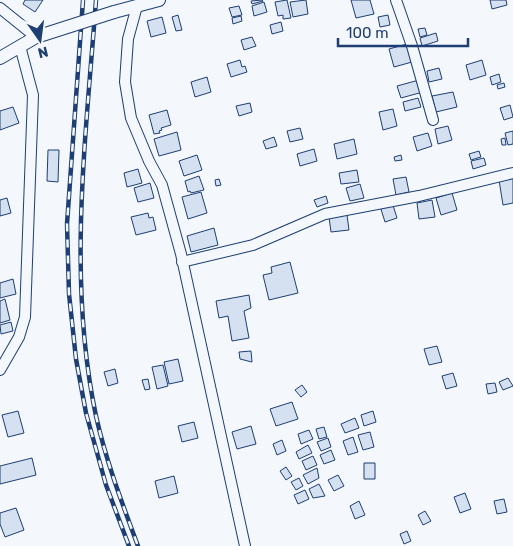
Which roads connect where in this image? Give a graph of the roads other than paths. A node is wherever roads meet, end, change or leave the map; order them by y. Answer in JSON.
{"nodes":[{"id":1,"x":159,"y":0,"type":"edge"},
{"id":2,"x":396,"y":0,"type":"edge"},
{"id":3,"x":138,"y":6,"type":"junction"},
{"id":4,"x":0,"y":8,"type":"edge"},
{"id":5,"x":36,"y":36,"type":"junction"},
{"id":6,"x":20,"y":46,"type":"junction"},
{"id":7,"x":0,"y":58,"type":"edge"},
{"id":8,"x":433,"y":120,"type":"dead end"},
{"id":9,"x":513,"y":173,"type":"edge"},
{"id":10,"x":182,"y":262,"type":"junction"},
{"id":11,"x":0,"y":370,"type":"edge"},
{"id":12,"x":245,"y":546,"type":"edge"}],
"edges":[{"from":1,"to":3,"type":"main road"},
{"from":2,"to":8,"type":"street"},
{"from":3,"to":5,"type":"main road","bridge":true},
{"from":3,"to":10,"type":"street"},
{"from":4,"to":5,"type":"street"},
{"from":5,"to":6,"type":"main road"},
{"from":6,"to":7,"type":"main road"},
{"from":6,"to":11,"type":"street"},
{"from":9,"to":10,"type":"street"},
{"from":10,"to":12,"type":"street"}]}
